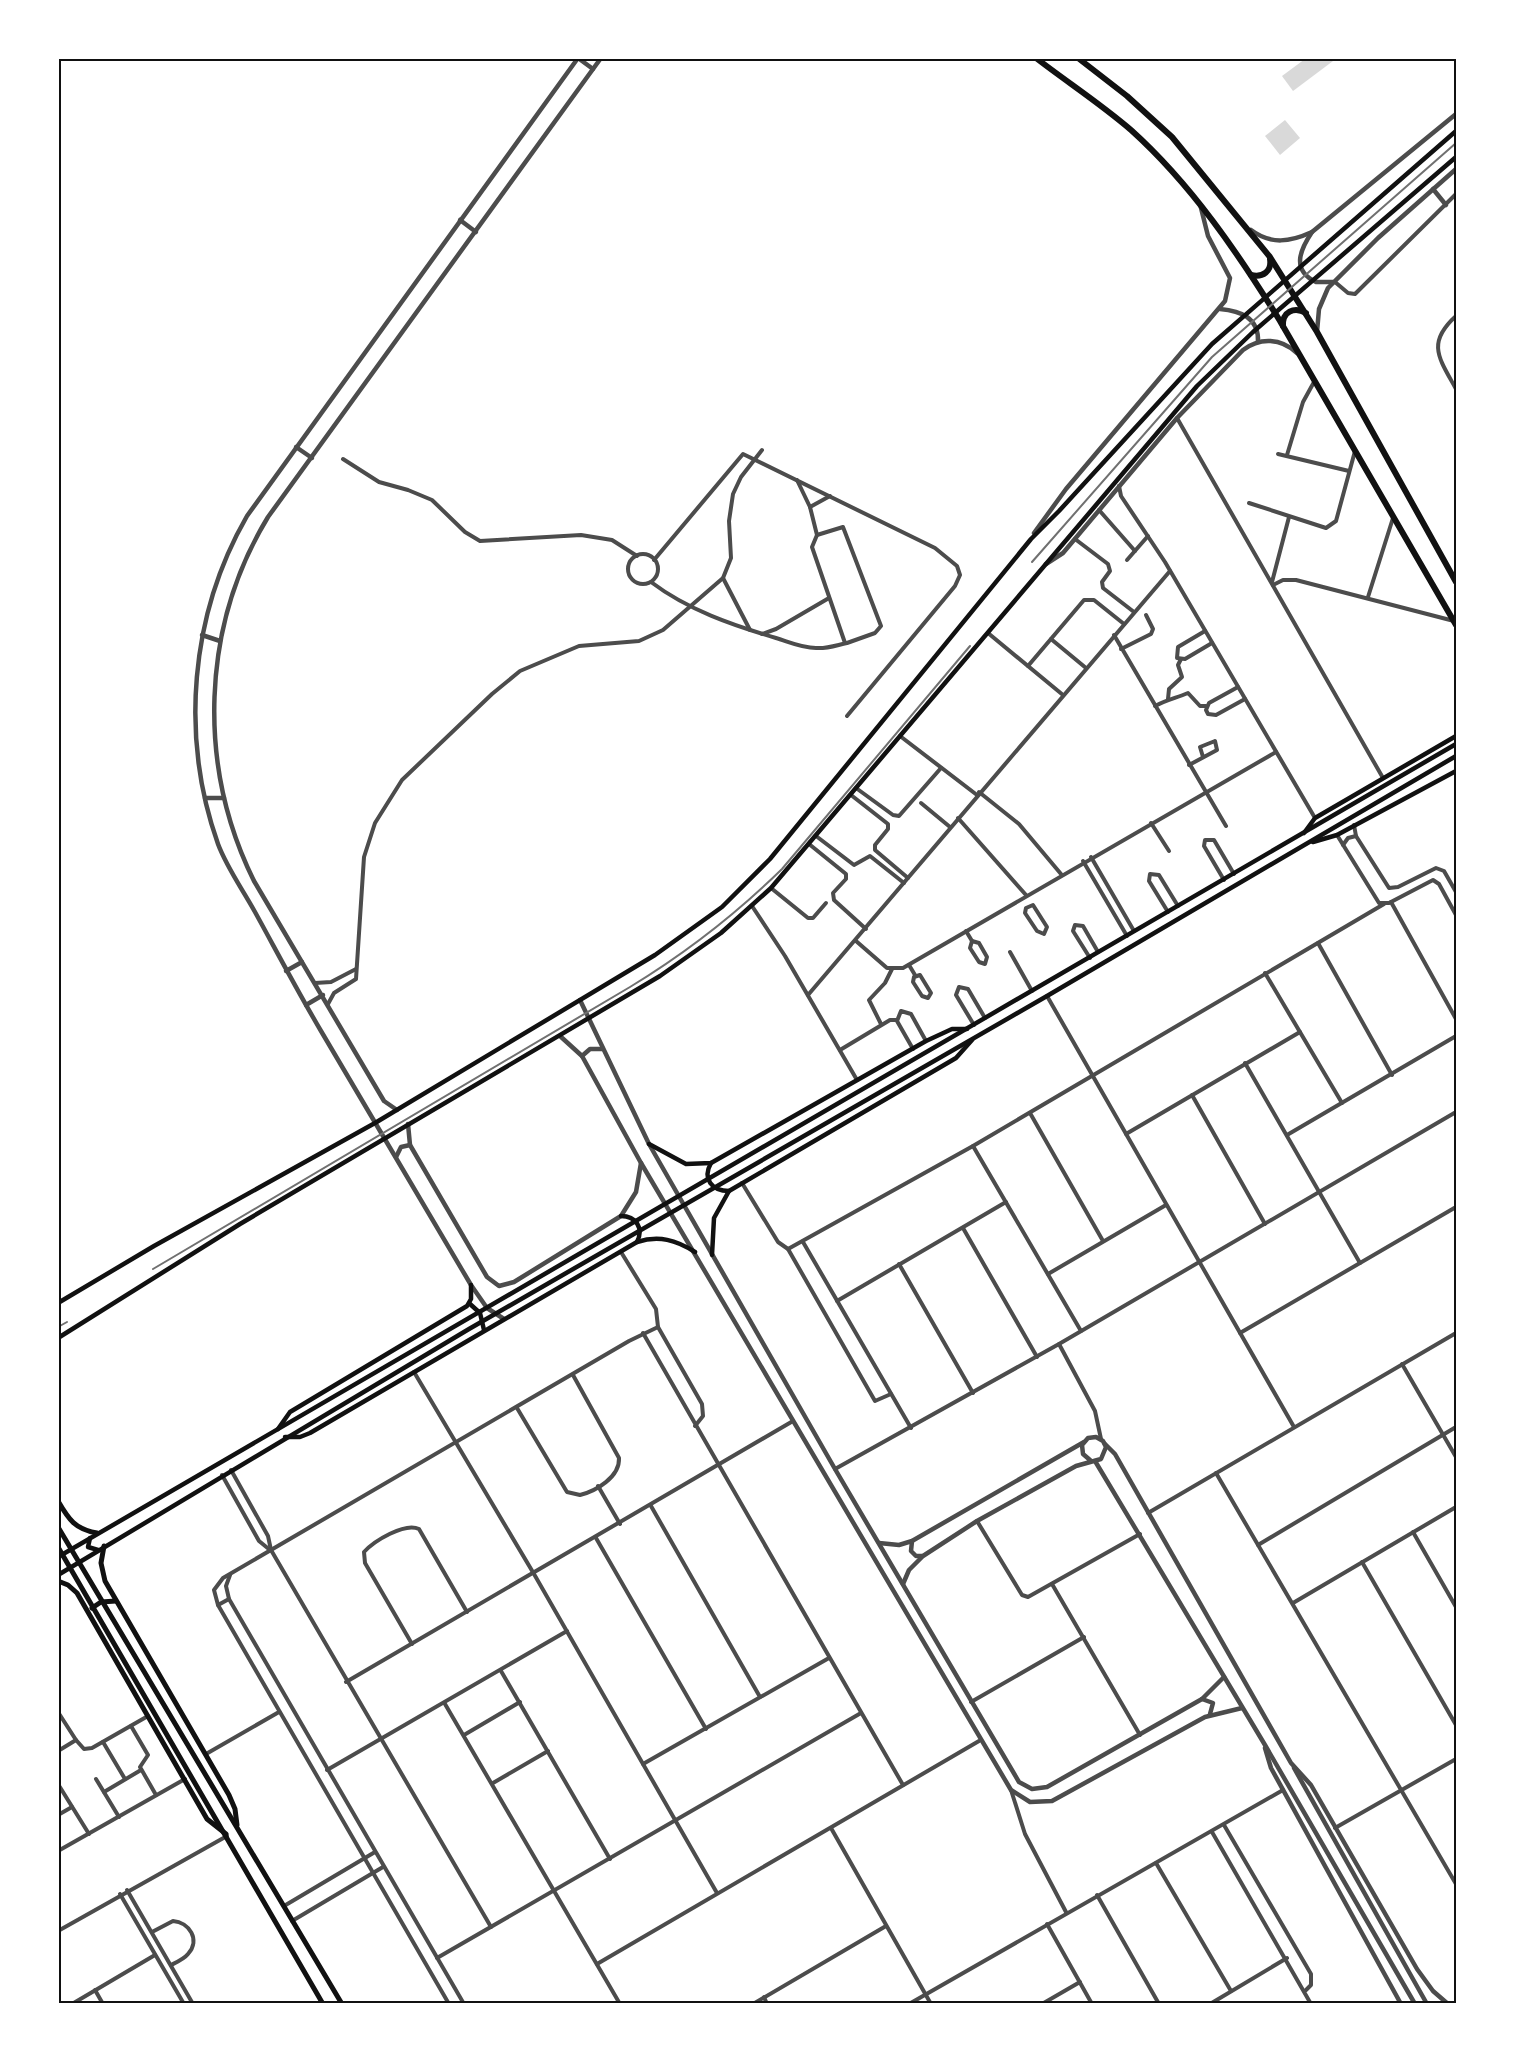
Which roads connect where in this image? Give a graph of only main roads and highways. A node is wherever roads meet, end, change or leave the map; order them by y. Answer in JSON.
{"nodes":[{"id":1,"x":1036,"y":58,"type":"edge"},
{"id":2,"x":1078,"y":58,"type":"edge"},
{"id":3,"x":1456,"y":131,"type":"edge"},
{"id":4,"x":1456,"y":157,"type":"edge"},
{"id":5,"x":1270,"y":257,"type":"junction"},
{"id":6,"x":1251,"y":275,"type":"junction"},
{"id":7,"x":1306,"y":314,"type":"junction"},
{"id":8,"x":1284,"y":329,"type":"junction"},
{"id":9,"x":1456,"y":582,"type":"edge"},
{"id":10,"x":1455,"y":623,"type":"edge"},
{"id":11,"x":1456,"y":736,"type":"edge"},
{"id":12,"x":1456,"y":744,"type":"edge"},
{"id":13,"x":1456,"y":756,"type":"edge"},
{"id":14,"x":1456,"y":771,"type":"edge"},
{"id":15,"x":1304,"y":833,"type":"junction"},
{"id":16,"x":1310,"y":842,"type":"junction"},
{"id":17,"x":967,"y":1029,"type":"junction"},
{"id":18,"x":973,"y":1038,"type":"junction"},
{"id":19,"x":649,"y":1144,"type":"road end"},
{"id":20,"x":711,"y":1163,"type":"junction"},
{"id":21,"x":729,"y":1191,"type":"junction"},
{"id":22,"x":621,"y":1216,"type":"road end"},
{"id":23,"x":637,"y":1242,"type":"junction"},
{"id":24,"x":695,"y":1252,"type":"road end"},
{"id":25,"x":712,"y":1255,"type":"road end"},
{"id":26,"x":471,"y":1285,"type":"road end"},
{"id":27,"x":58,"y":1303,"type":"edge"},
{"id":28,"x":470,"y":1304,"type":"junction"},
{"id":29,"x":484,"y":1330,"type":"junction"},
{"id":30,"x":58,"y":1338,"type":"edge"},
{"id":31,"x":278,"y":1429,"type":"junction"},
{"id":32,"x":285,"y":1437,"type":"junction"},
{"id":33,"x":58,"y":1501,"type":"edge"},
{"id":34,"x":58,"y":1527,"type":"edge"},
{"id":35,"x":97,"y":1533,"type":"junction"},
{"id":36,"x":90,"y":1538,"type":"junction"},
{"id":37,"x":104,"y":1546,"type":"junction"},
{"id":38,"x":58,"y":1547,"type":"edge"},
{"id":39,"x":98,"y":1550,"type":"junction"},
{"id":40,"x":58,"y":1557,"type":"edge"},
{"id":41,"x":58,"y":1575,"type":"edge"},
{"id":42,"x":58,"y":1581,"type":"edge"},
{"id":43,"x":116,"y":1601,"type":"junction"},
{"id":44,"x":89,"y":1613,"type":"junction"},
{"id":45,"x":237,"y":1826,"type":"junction"},
{"id":46,"x":227,"y":1835,"type":"junction"},
{"id":47,"x":323,"y":2004,"type":"edge"},
{"id":48,"x":342,"y":2004,"type":"edge"}],
"edges":[{"from":1,"to":6,"type":"highway"},
{"from":2,"to":5,"type":"highway"},
{"from":3,"to":27,"type":"main road"},
{"from":4,"to":30,"type":"main road"},
{"from":5,"to":6,"type":"highway"},
{"from":5,"to":7,"type":"highway"},
{"from":6,"to":8,"type":"highway"},
{"from":7,"to":8,"type":"highway"},
{"from":7,"to":9,"type":"highway"},
{"from":8,"to":10,"type":"highway"},
{"from":11,"to":15,"type":"main road"},
{"from":12,"to":15,"type":"main road"},
{"from":13,"to":16,"type":"main road"},
{"from":14,"to":16,"type":"main road"},
{"from":15,"to":17,"type":"main road"},
{"from":16,"to":18,"type":"main road"},
{"from":17,"to":20,"type":"main road"},
{"from":17,"to":31,"type":"main road"},
{"from":18,"to":21,"type":"main road"},
{"from":18,"to":32,"type":"main road"},
{"from":19,"to":20,"type":"main road"},
{"from":20,"to":21,"type":"main road"},
{"from":21,"to":25,"type":"main road"},
{"from":22,"to":23,"type":"main road"},
{"from":23,"to":24,"type":"main road"},
{"from":23,"to":29,"type":"main road"},
{"from":26,"to":28,"type":"main road"},
{"from":28,"to":29,"type":"main road"},
{"from":28,"to":31,"type":"main road"},
{"from":29,"to":32,"type":"main road"},
{"from":31,"to":35,"type":"main road"},
{"from":32,"to":37,"type":"main road"},
{"from":33,"to":35,"type":"main road"},
{"from":34,"to":45,"type":"main road"},
{"from":35,"to":36,"type":"main road"},
{"from":36,"to":39,"type":"main road"},
{"from":36,"to":40,"type":"main road"},
{"from":37,"to":39,"type":"main road"},
{"from":37,"to":43,"type":"main road"},
{"from":38,"to":46,"type":"main road"},
{"from":39,"to":41,"type":"main road"},
{"from":42,"to":44,"type":"main road"},
{"from":43,"to":44,"type":"main road"},
{"from":43,"to":45,"type":"main road"},
{"from":44,"to":46,"type":"main road"},
{"from":45,"to":48,"type":"main road"},
{"from":46,"to":47,"type":"main road"}]}
